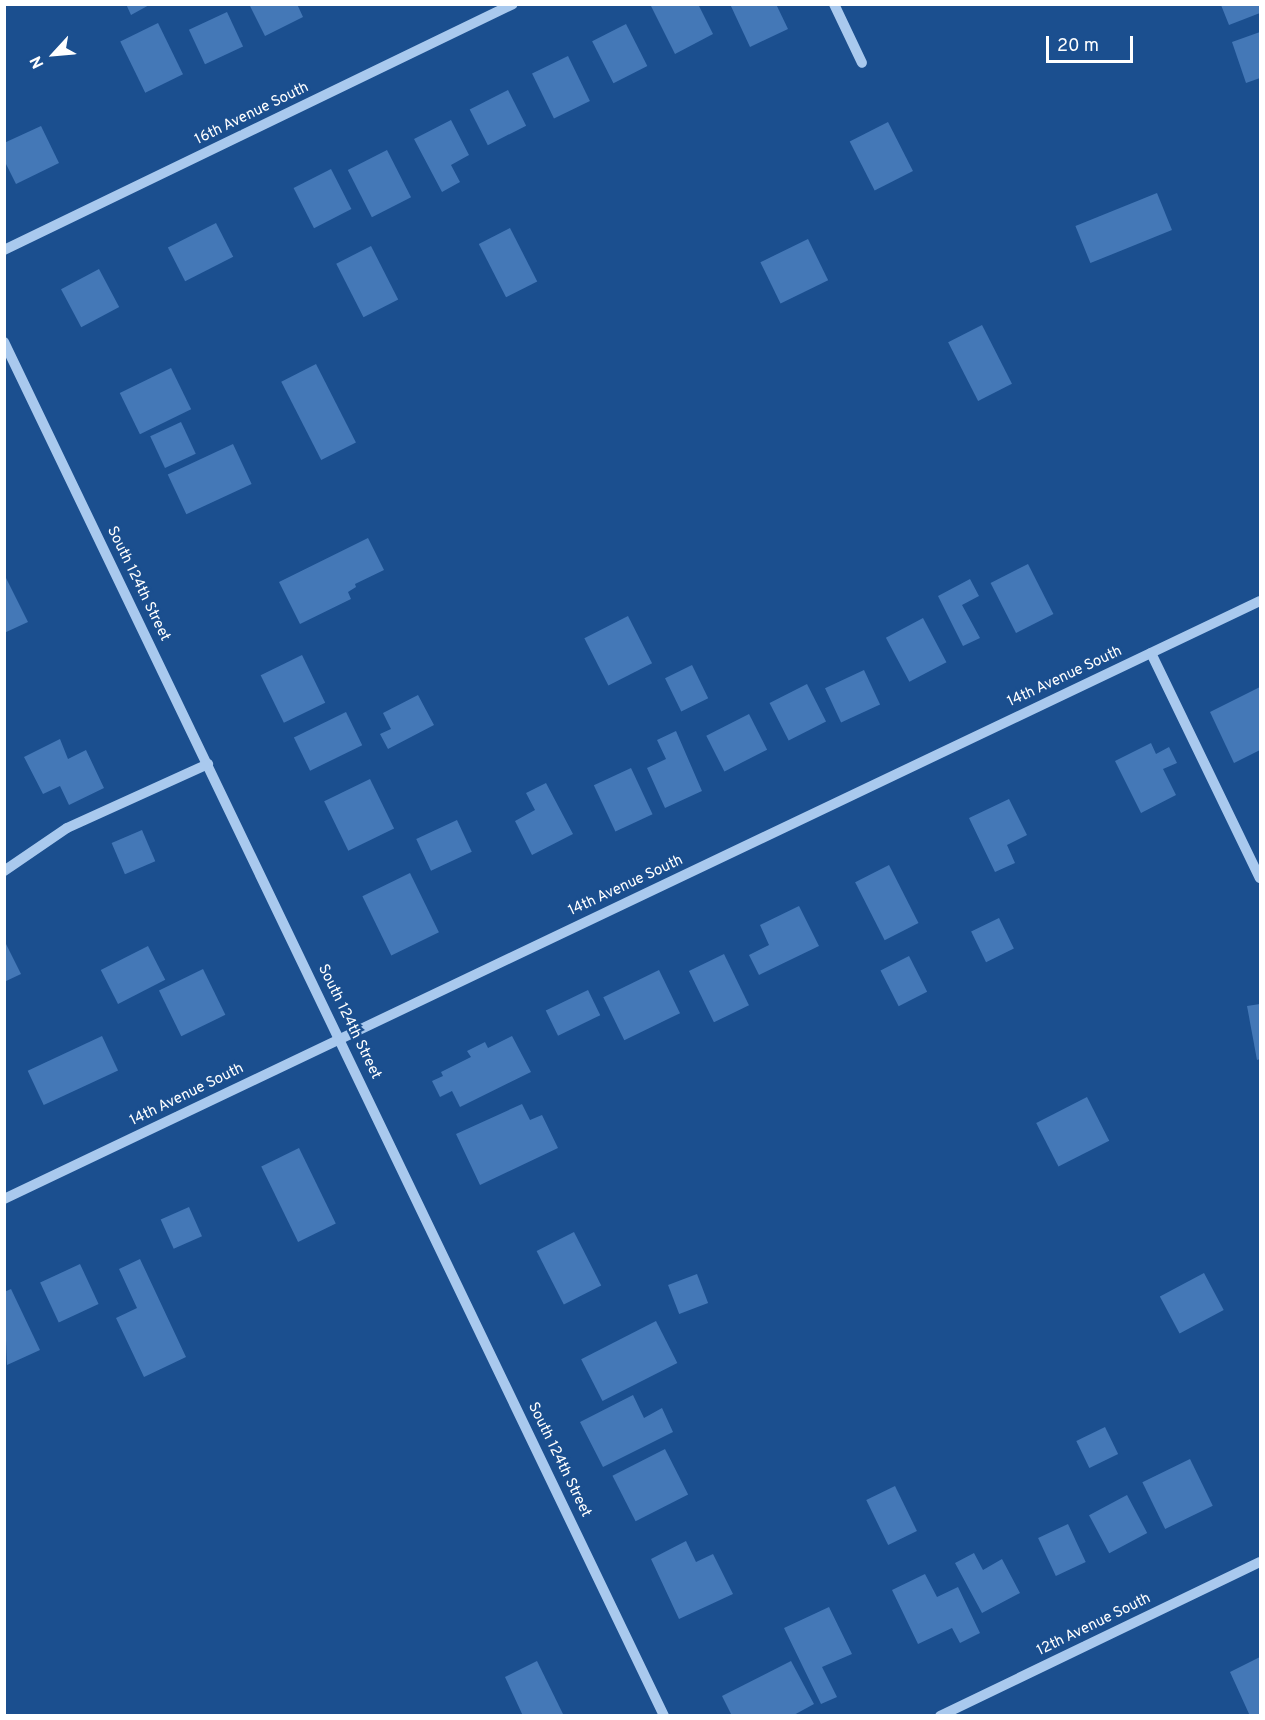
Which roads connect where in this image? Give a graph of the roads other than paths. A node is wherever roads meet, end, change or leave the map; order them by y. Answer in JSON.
{"nodes":[{"id":1,"x":513,"y":4,"type":"edge"},
{"id":2,"x":834,"y":4,"type":"edge"},
{"id":3,"x":862,"y":63,"type":"dead end"},
{"id":4,"x":4,"y":250,"type":"edge"},
{"id":5,"x":4,"y":342,"type":"edge"},
{"id":6,"x":1260,"y":601,"type":"edge"},
{"id":7,"x":1151,"y":653,"type":"junction"},
{"id":8,"x":208,"y":764,"type":"junction"},
{"id":9,"x":4,"y":872,"type":"edge"},
{"id":10,"x":1260,"y":878,"type":"edge"},
{"id":11,"x":340,"y":1038,"type":"junction"},
{"id":12,"x":4,"y":1199,"type":"edge"},
{"id":13,"x":1260,"y":1562,"type":"edge"},
{"id":14,"x":664,"y":1716,"type":"edge"},
{"id":15,"x":940,"y":1716,"type":"edge"}],
"edges":[{"from":1,"to":4,"type":"street","name":"16th Avenue South"},
{"from":2,"to":3,"type":"street"},
{"from":5,"to":8,"type":"street","name":"South 124th Street"},
{"from":6,"to":7,"type":"street","name":"14th Avenue South"},
{"from":7,"to":10,"type":"street"},
{"from":7,"to":11,"type":"street","name":"14th Avenue South"},
{"from":8,"to":9,"type":"street"},
{"from":8,"to":11,"type":"street","name":"South 124th Street"},
{"from":11,"to":12,"type":"street","name":"14th Avenue South"},
{"from":11,"to":14,"type":"street","name":"South 124th Street"},
{"from":13,"to":15,"type":"street","name":"12th Avenue South"}]}
